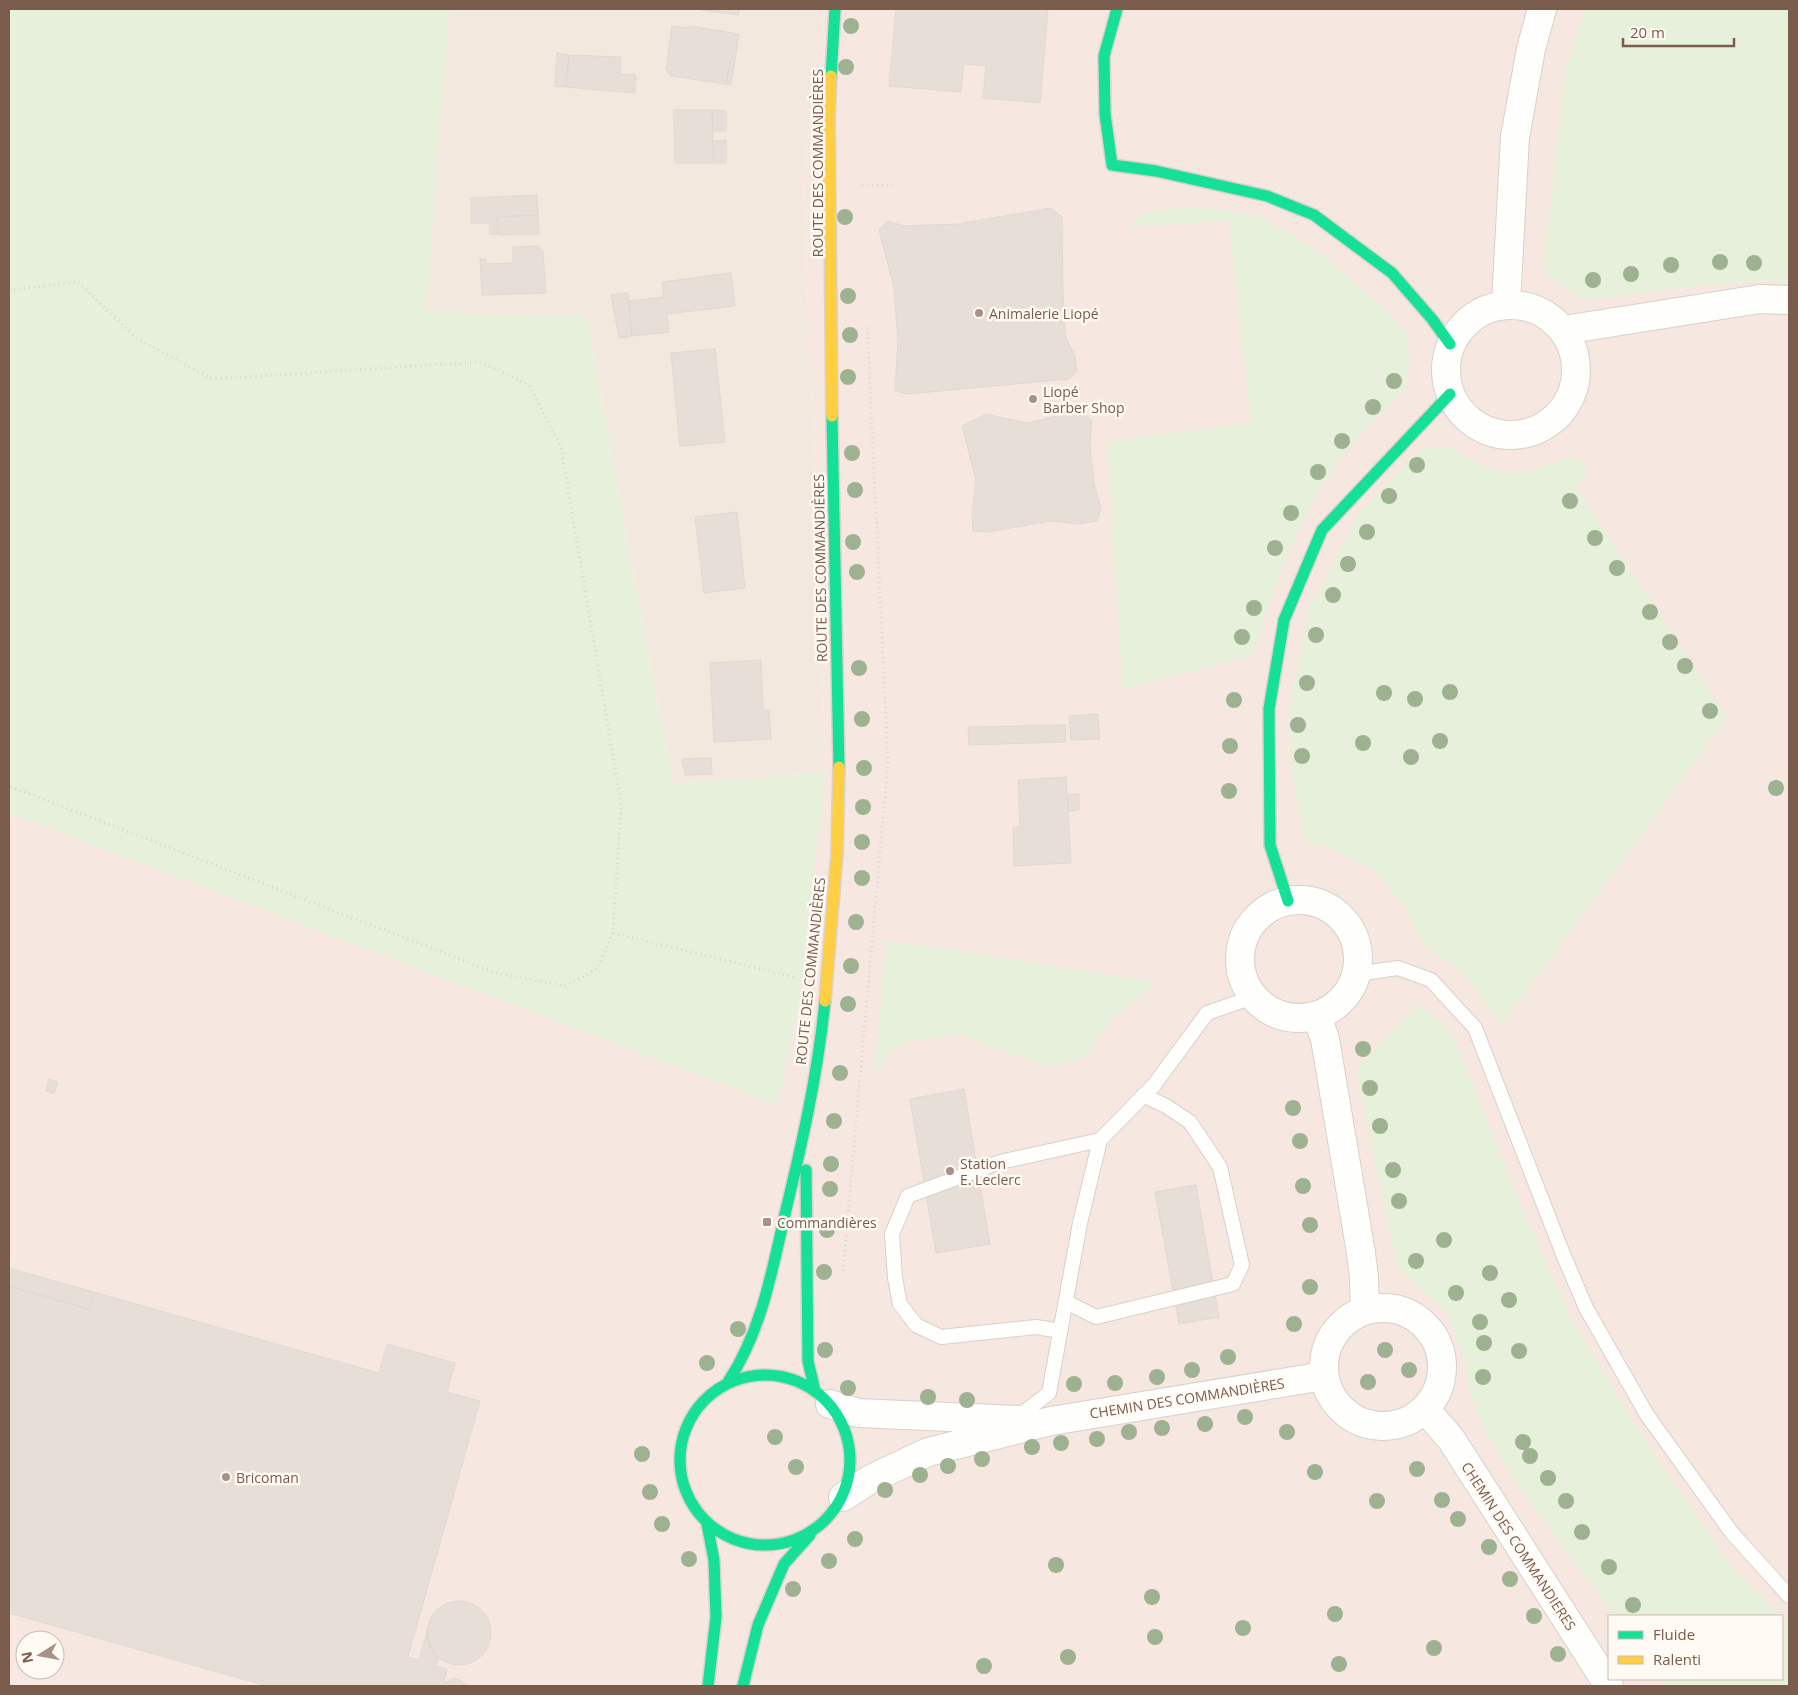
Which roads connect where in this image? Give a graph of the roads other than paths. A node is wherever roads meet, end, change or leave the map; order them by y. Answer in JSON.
{"nodes":[{"id":1,"x":835,"y":9,"type":"edge"},
{"id":2,"x":1117,"y":9,"type":"edge"},
{"id":3,"x":1542,"y":9,"type":"edge"},
{"id":4,"x":1789,"y":300,"type":"edge"},
{"id":5,"x":1506,"y":304,"type":"junction"},
{"id":6,"x":1564,"y":330,"type":"junction"},
{"id":7,"x":1450,"y":344,"type":"junction"},
{"id":8,"x":1450,"y":394,"type":"junction"},
{"id":9,"x":1288,"y":901,"type":"junction"},
{"id":10,"x":1356,"y":974,"type":"junction"},
{"id":11,"x":1253,"y":997,"type":"junction"},
{"id":12,"x":1317,"y":1016,"type":"junction"},
{"id":13,"x":1144,"y":1095,"type":"junction"},
{"id":14,"x":806,"y":1126,"type":"junction"},
{"id":15,"x":1100,"y":1140,"type":"junction"},
{"id":16,"x":1066,"y":1302,"type":"junction"},
{"id":17,"x":1366,"y":1310,"type":"junction"},
{"id":18,"x":1060,"y":1332,"type":"junction"},
{"id":19,"x":1324,"y":1376,"type":"junction"},
{"id":20,"x":728,"y":1382,"type":"junction"},
{"id":21,"x":823,"y":1397,"type":"junction"},
{"id":22,"x":1425,"y":1409,"type":"junction"},
{"id":23,"x":1014,"y":1420,"type":"junction"},
{"id":24,"x":1051,"y":1421,"type":"junction"},
{"id":25,"x":843,"y":1497,"type":"junction"},
{"id":26,"x":706,"y":1524,"type":"junction"},
{"id":27,"x":811,"y":1534,"type":"junction"},
{"id":28,"x":1789,"y":1596,"type":"edge"},
{"id":29,"x":708,"y":1686,"type":"edge"},
{"id":30,"x":743,"y":1686,"type":"edge"},
{"id":31,"x":1609,"y":1686,"type":"edge"}],
"edges":[{"from":1,"to":14,"type":"main road","name":"ROUTE DES COMMANDIÈRES"},
{"from":2,"to":7,"type":"main road"},
{"from":3,"to":5,"type":"street"},
{"from":4,"to":6,"type":"street"},
{"from":5,"to":6,"type":"street"},
{"from":5,"to":7,"type":"street"},
{"from":6,"to":8,"type":"street"},
{"from":7,"to":8,"type":"street"},
{"from":8,"to":9,"type":"main road"},
{"from":9,"to":10,"type":"street"},
{"from":9,"to":11,"type":"street"},
{"from":10,"to":12,"type":"street"},
{"from":10,"to":28,"type":"lane"},
{"from":11,"to":12,"type":"street"},
{"from":11,"to":13,"type":"lane"},
{"from":12,"to":17,"type":"street"},
{"from":13,"to":15,"type":"lane"},
{"from":13,"to":16,"type":"lane"},
{"from":14,"to":20,"type":"main road","name":"ROUTE DES COMMANDIÈRES"},
{"from":14,"to":21,"type":"main road","name":"ROUTE DES COMMANDIÈRES"},
{"from":15,"to":16,"type":"lane"},
{"from":15,"to":18,"type":"lane"},
{"from":16,"to":18,"type":"lane"},
{"from":17,"to":19,"type":"street"},
{"from":17,"to":22,"type":"street"},
{"from":18,"to":23,"type":"lane"},
{"from":19,"to":22,"type":"street"},
{"from":19,"to":24,"type":"street","name":"CHEMIN DES COMMANDIÈRES"},
{"from":20,"to":21,"type":"main road","name":"ROUTE DES COMMANDIÈRES"},
{"from":20,"to":26,"type":"main road","name":"ROUTE DES COMMANDIÈRES"},
{"from":21,"to":23,"type":"street","name":"CHEMIN DES COMMANDIÈRES"},
{"from":21,"to":25,"type":"main road","name":"ROUTE DES COMMANDIÈRES"},
{"from":22,"to":31,"type":"street","name":"CHEMIN DES COMMANDIERES"},
{"from":23,"to":24,"type":"street","name":"CHEMIN DES COMMANDIÈRES"},
{"from":24,"to":25,"type":"street","name":"CHEMIN DES COMMANDIÈRES"},
{"from":25,"to":27,"type":"main road","name":"ROUTE DES COMMANDIÈRES"},
{"from":26,"to":27,"type":"main road","name":"ROUTE DES COMMANDIÈRES"},
{"from":26,"to":29,"type":"main road","name":"ROUTE DES COMMANDIÈRES"},
{"from":27,"to":30,"type":"main road","name":"ROUTE DES COMMANDIÈRES"}]}
